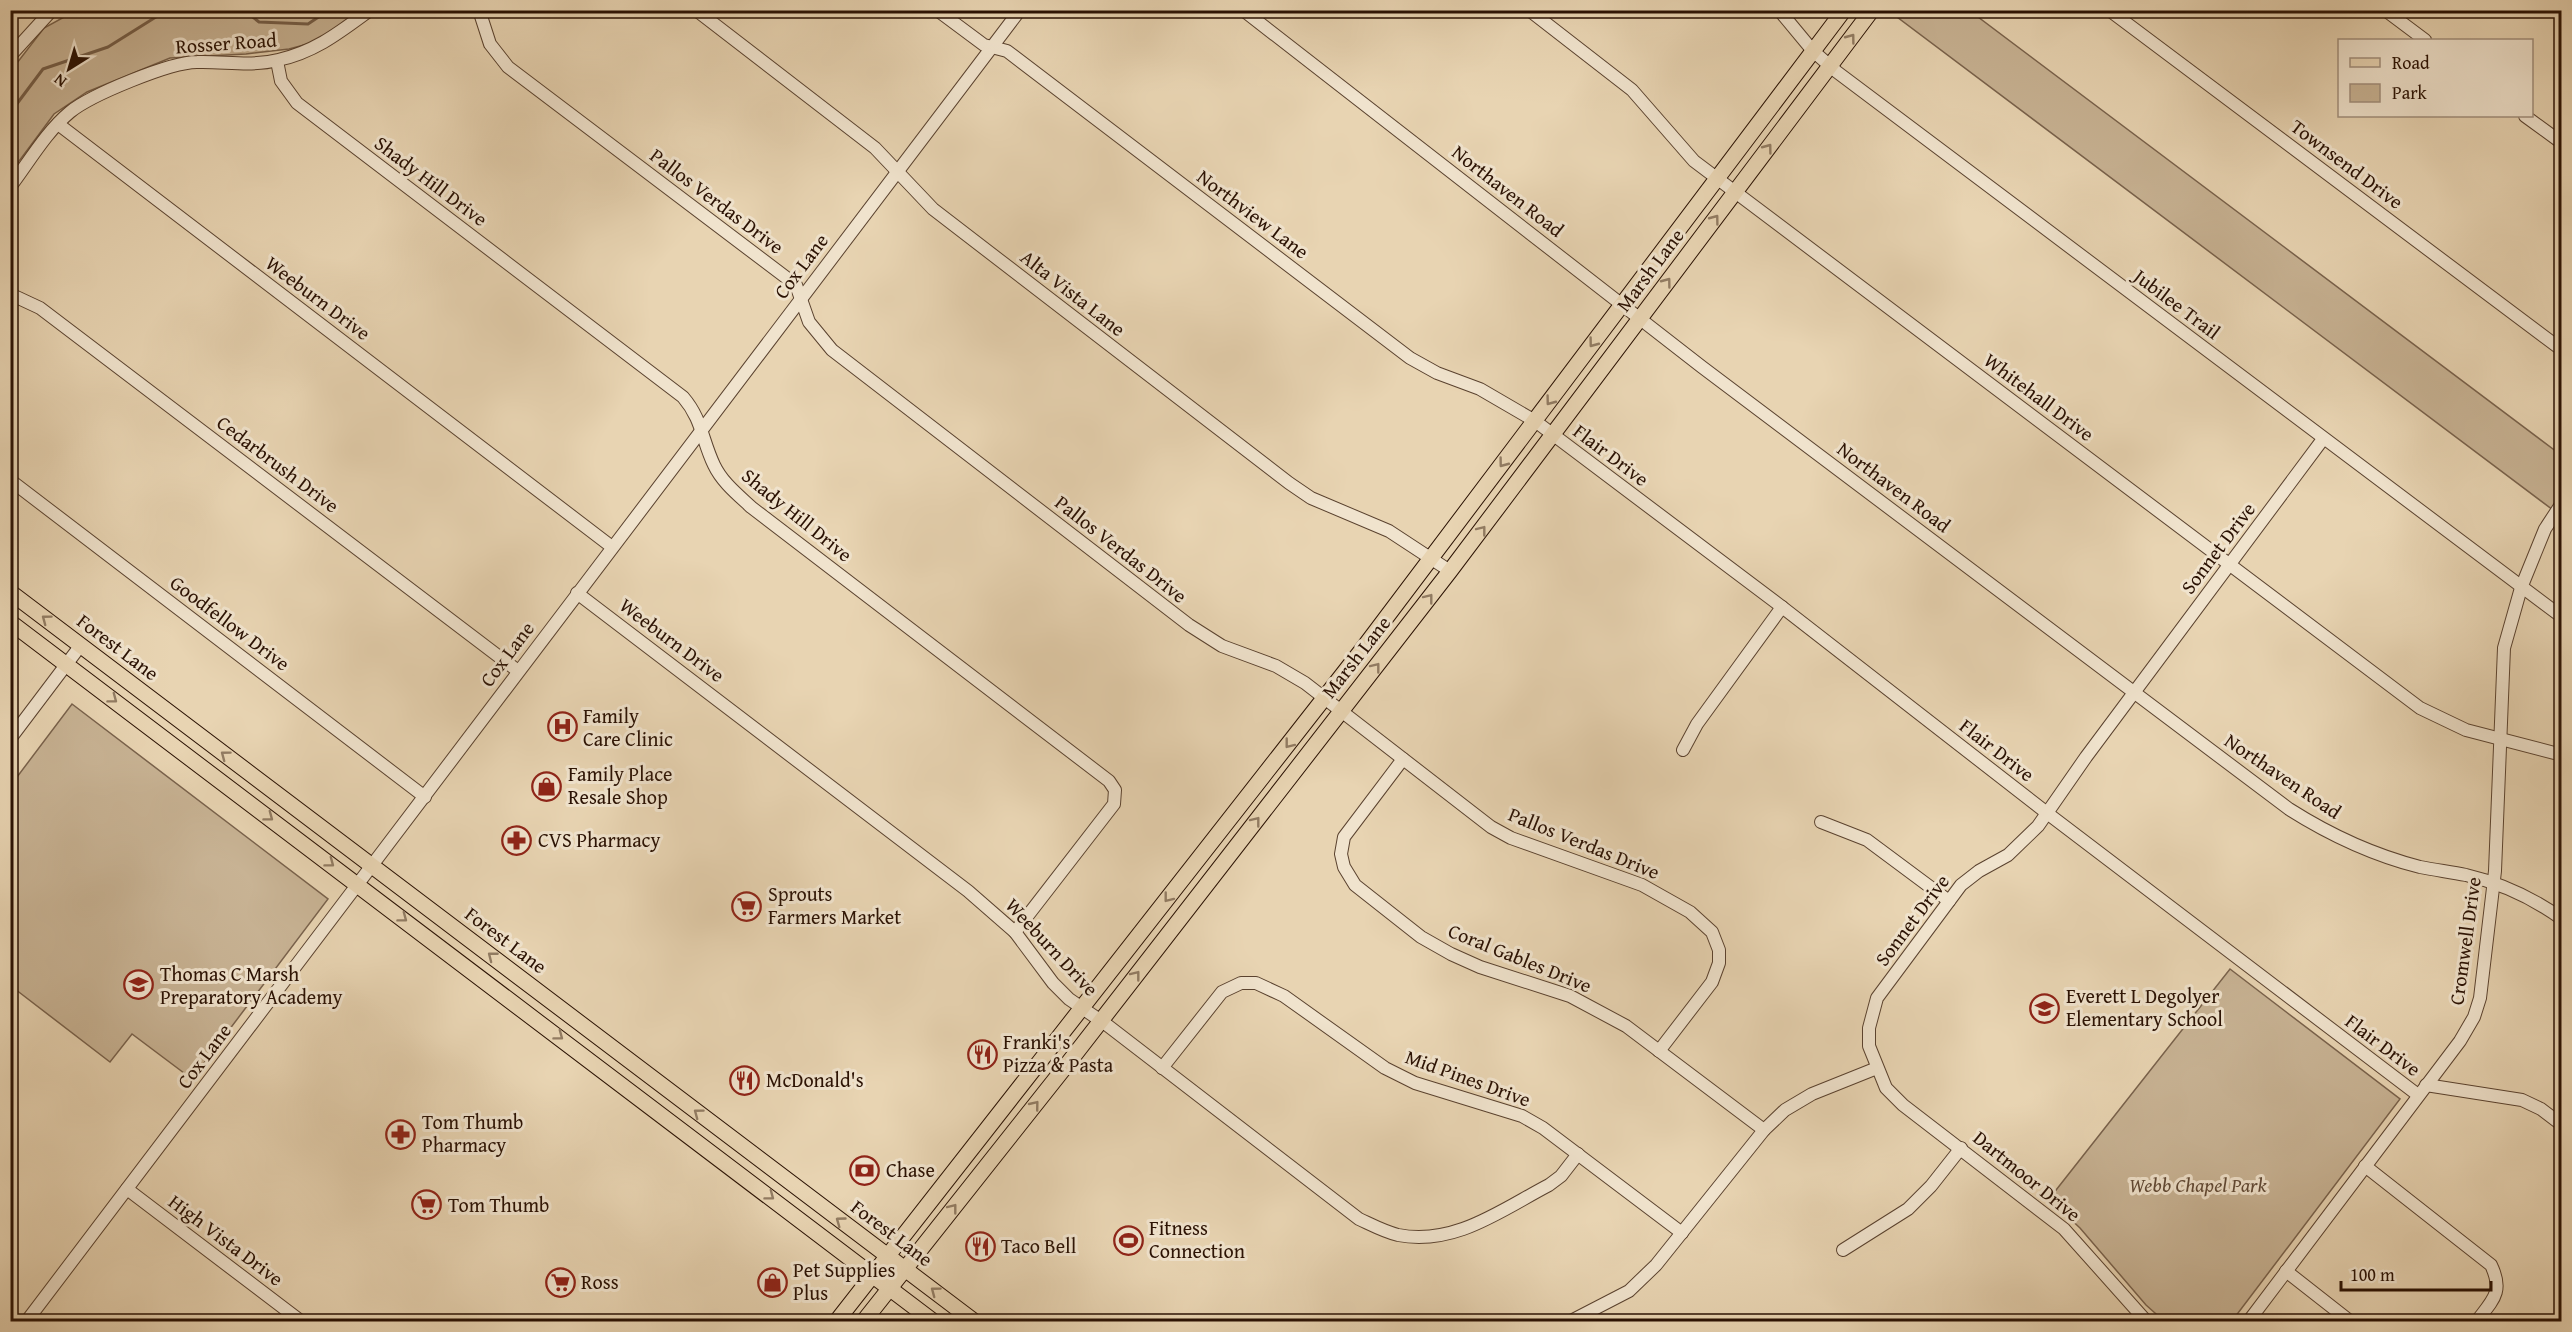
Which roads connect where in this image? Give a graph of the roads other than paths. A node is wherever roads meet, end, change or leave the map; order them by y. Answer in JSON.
{"nodes":[{"id":1,"x":51,"y":10,"type":"edge"},
{"id":2,"x":369,"y":10,"type":"edge"},
{"id":3,"x":479,"y":10,"type":"edge"},
{"id":4,"x":696,"y":10,"type":"edge"},
{"id":5,"x":937,"y":10,"type":"edge"},
{"id":6,"x":1020,"y":10,"type":"edge"},
{"id":7,"x":1243,"y":10,"type":"edge"},
{"id":8,"x":1529,"y":10,"type":"edge"},
{"id":9,"x":1779,"y":10,"type":"edge"},
{"id":10,"x":1844,"y":10,"type":"edge"},
{"id":11,"x":1872,"y":10,"type":"edge"},
{"id":12,"x":2109,"y":10,"type":"edge"},
{"id":13,"x":2385,"y":10,"type":"edge"},
{"id":14,"x":2424,"y":39,"type":"edge"},
{"id":15,"x":992,"y":47,"type":"junction"},
{"id":16,"x":1813,"y":51,"type":"junction"},
{"id":17,"x":10,"y":56,"type":"edge"},
{"id":18,"x":277,"y":61,"type":"junction"},
{"id":19,"x":1830,"y":66,"type":"junction"},
{"id":20,"x":2526,"y":117,"type":"edge"},
{"id":21,"x":58,"y":124,"type":"junction"},
{"id":22,"x":2562,"y":143,"type":"edge"},
{"id":23,"x":898,"y":171,"type":"junction"},
{"id":24,"x":1717,"y":179,"type":"junction"},
{"id":25,"x":10,"y":187,"type":"edge"},
{"id":26,"x":1735,"y":192,"type":"junction"},
{"id":27,"x":10,"y":294,"type":"edge"},
{"id":28,"x":800,"y":299,"type":"junction"},
{"id":29,"x":1622,"y":305,"type":"junction"},
{"id":30,"x":1640,"y":319,"type":"junction"},
{"id":31,"x":2562,"y":350,"type":"edge"},
{"id":32,"x":1535,"y":421,"type":"junction"},
{"id":33,"x":701,"y":430,"type":"junction"},
{"id":34,"x":1553,"y":436,"type":"junction"},
{"id":35,"x":2323,"y":439,"type":"junction"},
{"id":36,"x":10,"y":480,"type":"edge"},
{"id":37,"x":2562,"y":503,"type":"edge"},
{"id":38,"x":612,"y":546,"type":"junction"},
{"id":39,"x":1432,"y":558,"type":"junction"},
{"id":40,"x":2230,"y":565,"type":"junction"},
{"id":41,"x":1450,"y":571,"type":"junction"},
{"id":42,"x":2520,"y":588,"type":"junction"},
{"id":43,"x":10,"y":592,"type":"edge"},
{"id":44,"x":577,"y":593,"type":"junction"},
{"id":45,"x":1782,"y":607,"type":"junction"},
{"id":46,"x":2562,"y":617,"type":"edge"},
{"id":47,"x":10,"y":622,"type":"edge"},
{"id":48,"x":81,"y":645,"type":"junction"},
{"id":49,"x":67,"y":664,"type":"junction"},
{"id":50,"x":518,"y":671,"type":"junction"},
{"id":51,"x":2134,"y":692,"type":"junction"},
{"id":52,"x":1325,"y":698,"type":"junction"},
{"id":53,"x":1341,"y":711,"type":"junction"},
{"id":54,"x":10,"y":739,"type":"edge"},
{"id":55,"x":2501,"y":740,"type":"junction"},
{"id":56,"x":1683,"y":750,"type":"dead end"},
{"id":57,"x":2562,"y":755,"type":"edge"},
{"id":58,"x":1403,"y":759,"type":"junction"},
{"id":59,"x":425,"y":797,"type":"junction"},
{"id":60,"x":2047,"y":813,"type":"junction"},
{"id":61,"x":1821,"y":822,"type":"dead end"},
{"id":62,"x":372,"y":866,"type":"junction"},
{"id":63,"x":359,"y":884,"type":"junction"},
{"id":64,"x":2494,"y":884,"type":"junction"},
{"id":65,"x":1949,"y":900,"type":"junction"},
{"id":66,"x":2562,"y":919,"type":"edge"},
{"id":67,"x":1015,"y":932,"type":"junction"},
{"id":68,"x":526,"y":982,"type":"junction"},
{"id":69,"x":512,"y":1000,"type":"junction"},
{"id":70,"x":1081,"y":1009,"type":"junction"},
{"id":71,"x":1100,"y":1021,"type":"junction"},
{"id":72,"x":1659,"y":1051,"type":"junction"},
{"id":73,"x":1162,"y":1068,"type":"junction"},
{"id":74,"x":1877,"y":1068,"type":"junction"},
{"id":75,"x":2426,"y":1085,"type":"junction"},
{"id":76,"x":2418,"y":1095,"type":"junction"},
{"id":77,"x":2562,"y":1125,"type":"edge"},
{"id":78,"x":1764,"y":1130,"type":"junction"},
{"id":79,"x":981,"y":1137,"type":"junction"},
{"id":80,"x":744,"y":1148,"type":"junction"},
{"id":81,"x":1000,"y":1148,"type":"junction"},
{"id":82,"x":1961,"y":1148,"type":"junction"},
{"id":83,"x":1578,"y":1154,"type":"junction"},
{"id":84,"x":731,"y":1166,"type":"junction"},
{"id":85,"x":2365,"y":1166,"type":"junction"},
{"id":86,"x":127,"y":1189,"type":"junction"},
{"id":87,"x":1682,"y":1233,"type":"junction"},
{"id":88,"x":1844,"y":1250,"type":"dead end"},
{"id":89,"x":887,"y":1256,"type":"junction"},
{"id":90,"x":905,"y":1268,"type":"junction"},
{"id":91,"x":2286,"y":1271,"type":"junction"},
{"id":92,"x":873,"y":1274,"type":"junction"},
{"id":93,"x":890,"y":1288,"type":"junction"},
{"id":94,"x":26,"y":1322,"type":"edge"},
{"id":95,"x":302,"y":1322,"type":"edge"},
{"id":96,"x":836,"y":1322,"type":"edge"},
{"id":97,"x":863,"y":1322,"type":"edge"},
{"id":98,"x":934,"y":1322,"type":"edge"},
{"id":99,"x":975,"y":1322,"type":"edge"},
{"id":100,"x":1569,"y":1322,"type":"edge"},
{"id":101,"x":2147,"y":1322,"type":"edge"},
{"id":102,"x":2248,"y":1322,"type":"edge"},
{"id":103,"x":2351,"y":1322,"type":"edge"},
{"id":104,"x":2476,"y":1322,"type":"edge"}],
"edges":[{"from":1,"to":17,"type":"street"},
{"from":2,"to":18,"type":"street","name":"Rosser Road"},
{"from":3,"to":28,"type":"street","name":"Pallos Verdas Drive"},
{"from":4,"to":23,"type":"street","name":"Alta Vista Lane"},
{"from":5,"to":15,"type":"street","name":"Northview Lane"},
{"from":6,"to":15,"type":"street","name":"Cox Lane"},
{"from":7,"to":29,"type":"street","name":"Northaven Road"},
{"from":8,"to":24,"type":"street","name":"Whitehall Drive"},
{"from":9,"to":16,"type":"street","name":"Jubilee Trail"},
{"from":10,"to":16,"type":"main road","name":"Marsh Lane"},
{"from":19,"to":11,"type":"main road","name":"Marsh Lane","one_way":true},
{"from":12,"to":31,"type":"street","name":"Townsend Drive"},
{"from":13,"to":14,"type":"street"},
{"from":15,"to":23,"type":"street","name":"Cox Lane"},
{"from":15,"to":32,"type":"street","name":"Northview Lane"},
{"from":16,"to":19,"type":"street","name":"Jubilee Trail"},
{"from":16,"to":24,"type":"main road","name":"Marsh Lane"},
{"from":18,"to":21,"type":"street","name":"Rosser Road"},
{"from":18,"to":33,"type":"street","name":"Shady Hill Drive"},
{"from":26,"to":19,"type":"main road","name":"Marsh Lane","one_way":true},
{"from":19,"to":35,"type":"street","name":"Jubilee Trail"},
{"from":20,"to":22,"type":"street"},
{"from":21,"to":25,"type":"street","name":"Rosser Road"},
{"from":21,"to":38,"type":"street","name":"Weeburn Drive"},
{"from":23,"to":28,"type":"street","name":"Cox Lane"},
{"from":23,"to":39,"type":"street","name":"Alta Vista Lane"},
{"from":24,"to":26,"type":"street","name":"Whitehall Drive"},
{"from":24,"to":29,"type":"main road","name":"Marsh Lane"},
{"from":30,"to":26,"type":"main road","name":"Marsh Lane","one_way":true},
{"from":26,"to":40,"type":"street","name":"Whitehall Drive"},
{"from":27,"to":50,"type":"street","name":"Cedarbrush Drive"},
{"from":28,"to":33,"type":"street","name":"Cox Lane"},
{"from":28,"to":52,"type":"street","name":"Pallos Verdas Drive"},
{"from":29,"to":30,"type":"street","name":"Northaven Road"},
{"from":29,"to":32,"type":"main road","name":"Marsh Lane","one_way":true},
{"from":30,"to":34,"type":"main road","name":"Marsh Lane"},
{"from":30,"to":51,"type":"street","name":"Northaven Road"},
{"from":32,"to":34,"type":"street","name":"Northview Lane"},
{"from":32,"to":39,"type":"main road","name":"Marsh Lane","one_way":true},
{"from":33,"to":38,"type":"street","name":"Cox Lane"},
{"from":33,"to":67,"type":"street","name":"Shady Hill Drive"},
{"from":41,"to":34,"type":"main road","name":"Marsh Lane","one_way":true},
{"from":34,"to":45,"type":"street","name":"Flair Drive"},
{"from":35,"to":40,"type":"street","name":"Sonnet Drive"},
{"from":35,"to":42,"type":"street","name":"Jubilee Trail"},
{"from":36,"to":59,"type":"street","name":"Goodfellow Drive"},
{"from":37,"to":42,"type":"street","name":"Cromwell Drive"},
{"from":38,"to":44,"type":"street","name":"Cox Lane"},
{"from":39,"to":41,"type":"street","name":"Alta Vista Lane"},
{"from":39,"to":52,"type":"main road","name":"Marsh Lane"},
{"from":40,"to":51,"type":"street","name":"Sonnet Drive"},
{"from":40,"to":55,"type":"street","name":"Whitehall Drive"},
{"from":53,"to":41,"type":"main road","name":"Marsh Lane","one_way":true},
{"from":42,"to":46,"type":"street","name":"Jubilee Trail"},
{"from":42,"to":55,"type":"street","name":"Cromwell Drive"},
{"from":48,"to":43,"type":"main road","name":"Forest Lane","one_way":true},
{"from":44,"to":50,"type":"street","name":"Cox Lane"},
{"from":44,"to":67,"type":"street","name":"Weeburn Drive"},
{"from":45,"to":56,"type":"street"},
{"from":45,"to":60,"type":"street","name":"Flair Drive"},
{"from":47,"to":49,"type":"main road"},
{"from":48,"to":49,"type":"street"},
{"from":62,"to":48,"type":"main road","name":"Forest Lane","one_way":true},
{"from":49,"to":54,"type":"street"},
{"from":49,"to":63,"type":"main road","one_way":true},
{"from":50,"to":59,"type":"street","name":"Cox Lane"},
{"from":51,"to":60,"type":"street","name":"Sonnet Drive"},
{"from":51,"to":64,"type":"street","name":"Northaven Road"},
{"from":52,"to":53,"type":"street","name":"Pallos Verdas Drive"},
{"from":52,"to":70,"type":"main road","name":"Marsh Lane","one_way":true},
{"from":53,"to":58,"type":"street","name":"Pallos Verdas Drive"},
{"from":71,"to":53,"type":"main road","name":"Marsh Lane","one_way":true},
{"from":55,"to":57,"type":"street","name":"Whitehall Drive"},
{"from":55,"to":64,"type":"street","name":"Cromwell Drive"},
{"from":58,"to":72,"type":"street","name":"Pallos Verdas Drive"},
{"from":58,"to":72,"type":"street","name":"Coral Gables Drive"},
{"from":59,"to":62,"type":"street","name":"Cox Lane"},
{"from":60,"to":65,"type":"street","name":"Sonnet Drive"},
{"from":60,"to":76,"type":"street","name":"Flair Drive"},
{"from":61,"to":65,"type":"street"},
{"from":62,"to":63,"type":"street","name":"Cox Lane"},
{"from":68,"to":62,"type":"main road","name":"Forest Lane","one_way":true},
{"from":63,"to":69,"type":"main road","one_way":true},
{"from":63,"to":86,"type":"street","name":"Cox Lane"},
{"from":64,"to":66,"type":"street","name":"Northaven Road"},
{"from":64,"to":75,"type":"street","name":"Cromwell Drive"},
{"from":65,"to":74,"type":"street","name":"Sonnet Drive"},
{"from":67,"to":70,"type":"street","name":"Weeburn Drive"},
{"from":68,"to":69,"type":"main road"},
{"from":80,"to":68,"type":"main road","name":"Forest Lane","one_way":true},
{"from":69,"to":84,"type":"main road","one_way":true},
{"from":70,"to":71,"type":"street","name":"Weeburn Drive"},
{"from":70,"to":79,"type":"main road","name":"Marsh Lane"},
{"from":71,"to":73,"type":"street","name":"Weeburn Drive"},
{"from":81,"to":71,"type":"main road","name":"Marsh Lane","one_way":true},
{"from":72,"to":78,"type":"street","name":"Coral Gables Drive"},
{"from":73,"to":83,"type":"street","name":"Weeburn Drive"},
{"from":73,"to":83,"type":"street","name":"Mid Pines Drive"},
{"from":74,"to":78,"type":"street"},
{"from":74,"to":82,"type":"street","name":"Dartmoor Drive"},
{"from":75,"to":76,"type":"street","name":"Cromwell Drive"},
{"from":75,"to":77,"type":"street"},
{"from":76,"to":85,"type":"street","name":"Cromwell Drive"},
{"from":78,"to":87,"type":"street"},
{"from":79,"to":81,"type":"main road"},
{"from":79,"to":89,"type":"main road","name":"Marsh Lane"},
{"from":80,"to":84,"type":"main road"},
{"from":89,"to":80,"type":"main road","name":"Forest Lane","one_way":true},
{"from":90,"to":81,"type":"main road","name":"Marsh Lane","one_way":true},
{"from":82,"to":88,"type":"street"},
{"from":82,"to":101,"type":"street","name":"Dartmoor Drive"},
{"from":83,"to":87,"type":"street","name":"Mid Pines Drive"},
{"from":84,"to":92,"type":"main road","one_way":true},
{"from":85,"to":91,"type":"street","name":"Cromwell Drive"},
{"from":85,"to":104,"type":"street"},
{"from":86,"to":94,"type":"street","name":"Cox Lane"},
{"from":86,"to":95,"type":"street","name":"High Vista Drive"},
{"from":87,"to":100,"type":"street"},
{"from":89,"to":90,"type":"main road","name":"Forest Lane"},
{"from":89,"to":92,"type":"main road","name":"Marsh Lane"},
{"from":90,"to":93,"type":"main road","name":"Marsh Lane"},
{"from":99,"to":90,"type":"main road","name":"Forest Lane","one_way":true},
{"from":91,"to":102,"type":"street","name":"Cromwell Drive"},
{"from":91,"to":103,"type":"street"},
{"from":92,"to":93,"type":"main road"},
{"from":92,"to":96,"type":"main road","name":"Marsh Lane"},
{"from":93,"to":97,"type":"main road","name":"Marsh Lane"},
{"from":93,"to":98,"type":"main road"}]}
